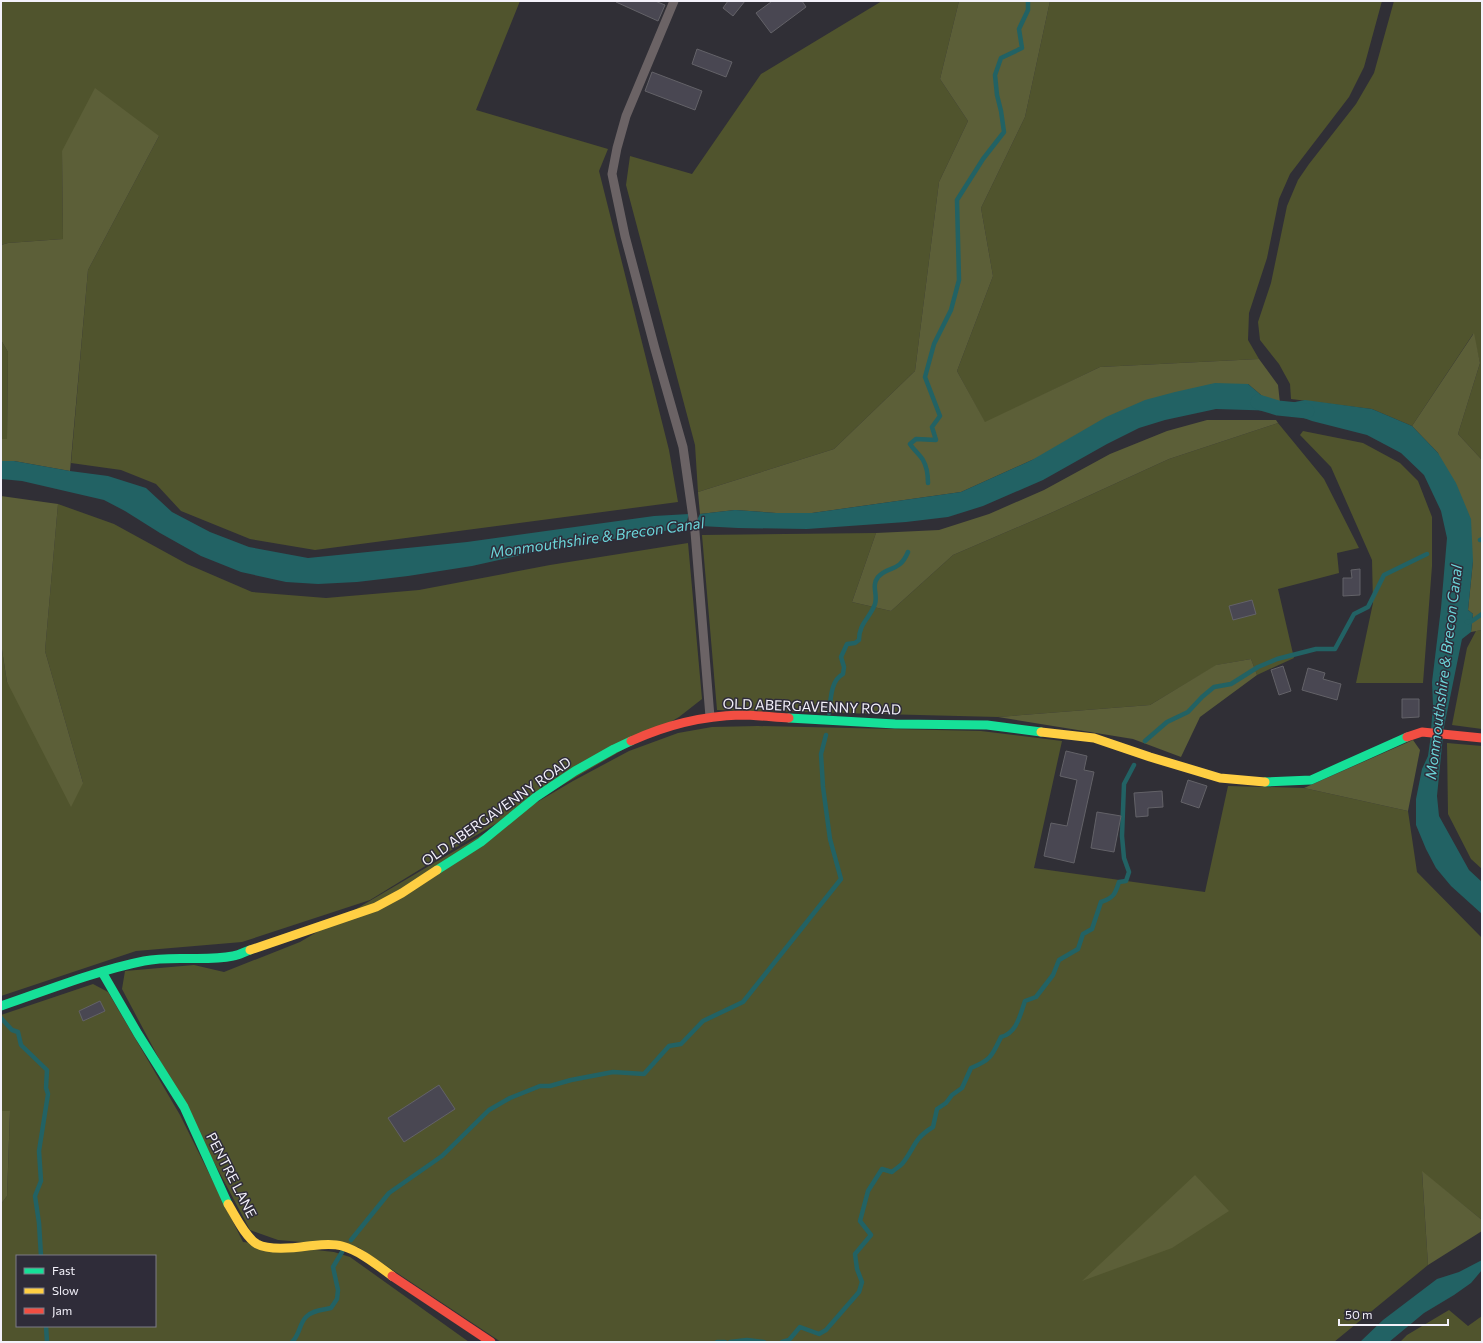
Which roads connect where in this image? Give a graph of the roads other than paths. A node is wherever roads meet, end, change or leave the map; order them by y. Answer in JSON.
{"nodes":[{"id":1,"x":674,"y":1,"type":"edge"},
{"id":2,"x":710,"y":717,"type":"junction"},
{"id":3,"x":1482,"y":738,"type":"edge"},
{"id":4,"x":102,"y":972,"type":"junction"},
{"id":5,"x":1,"y":1006,"type":"edge"},
{"id":6,"x":491,"y":1342,"type":"edge"}],
"edges":[{"from":1,"to":2,"type":"lane"},
{"from":2,"to":3,"type":"street","name":"OLD ABERGAVENNY ROAD"},
{"from":2,"to":4,"type":"street","name":"OLD ABERGAVENNY ROAD"},
{"from":4,"to":5,"type":"street","name":"OLD ABERGAVENNY ROAD"},
{"from":4,"to":6,"type":"street","name":"PENTRE LANE"}]}
